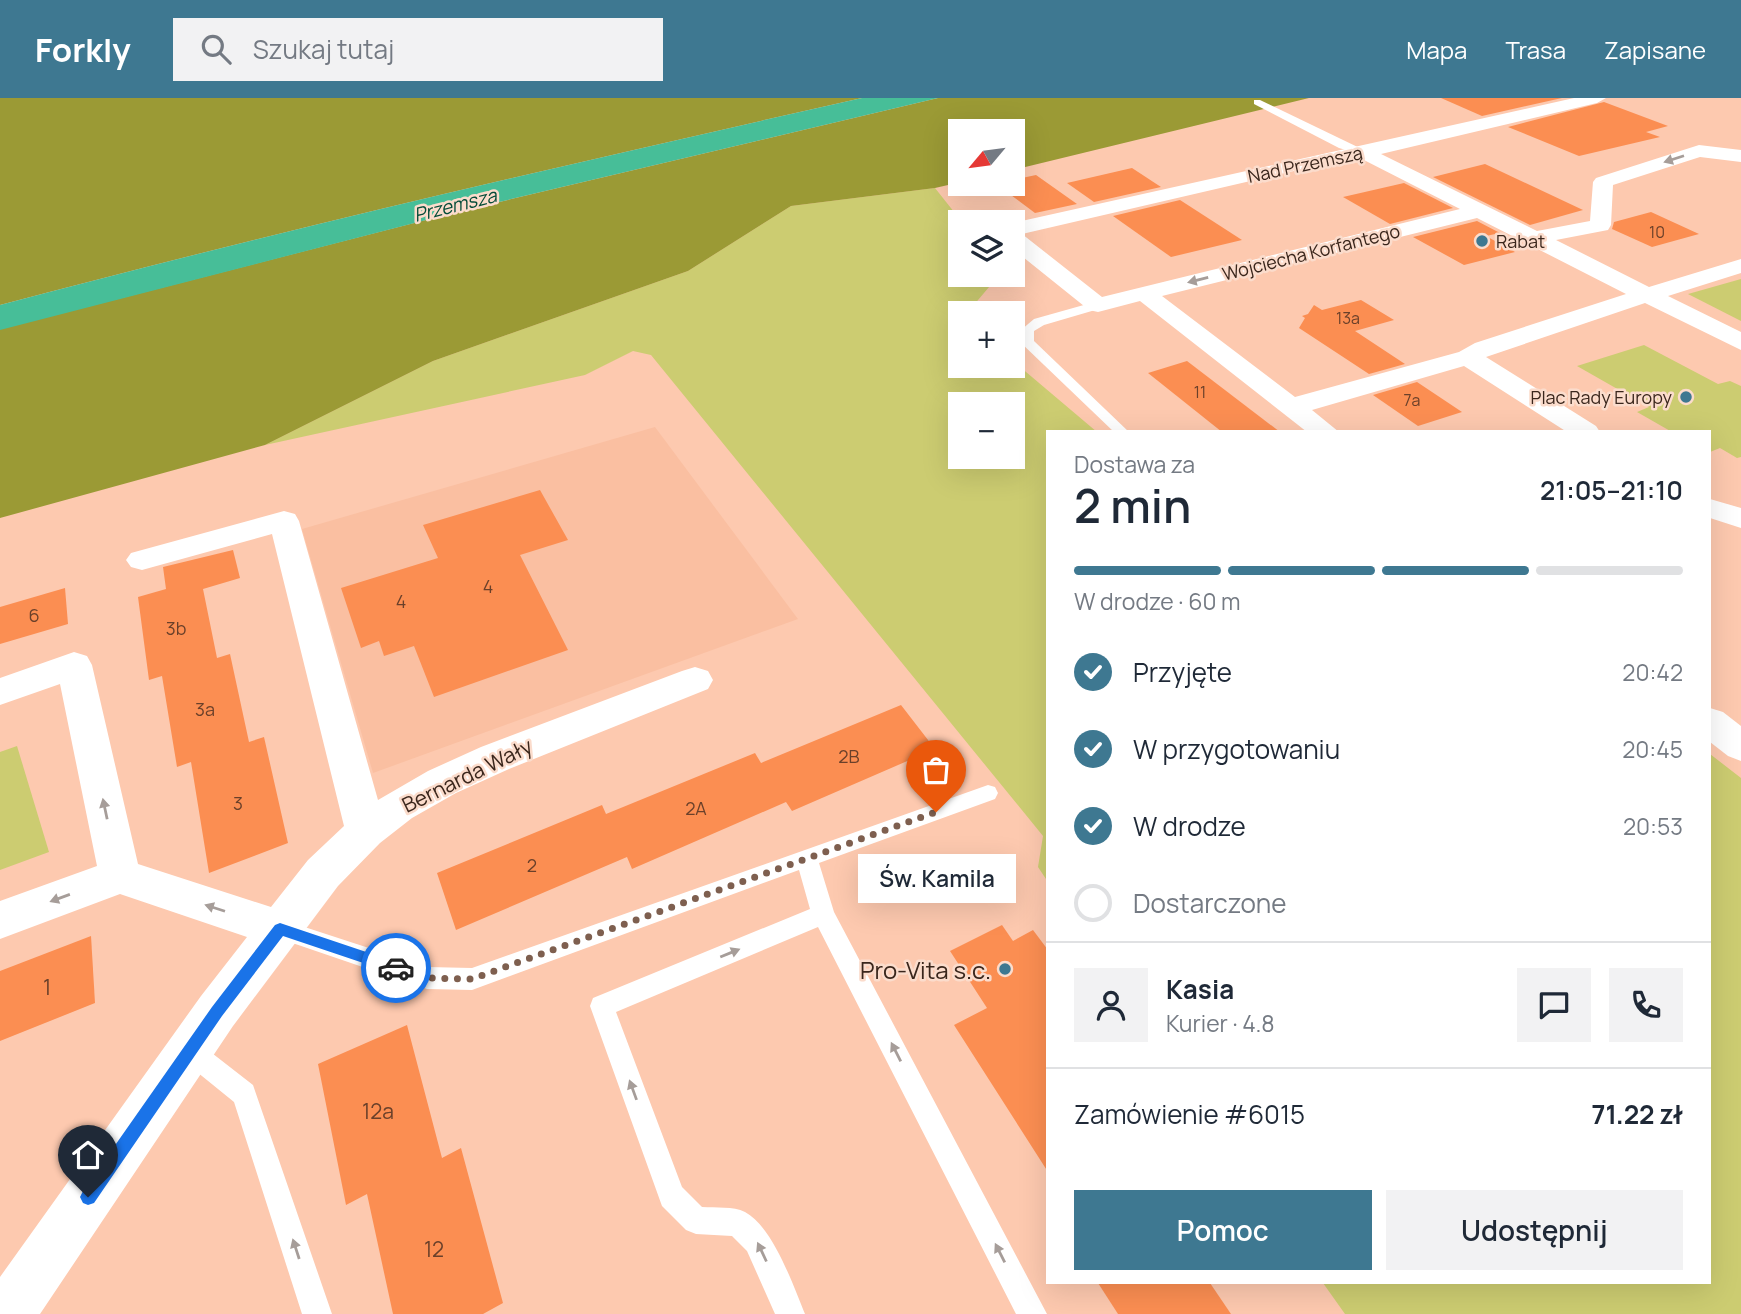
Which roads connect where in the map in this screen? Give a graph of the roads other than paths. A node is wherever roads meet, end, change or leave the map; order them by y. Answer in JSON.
{"nodes":[{"id":1,"x":1597,"y":98,"type":"edge"},
{"id":2,"x":1257,"y":102,"type":"dead end"},
{"id":3,"x":1363,"y":152,"type":"junction"},
{"id":4,"x":1741,"y":156,"type":"edge"},
{"id":5,"x":1479,"y":211,"type":"junction"},
{"id":6,"x":1025,"y":227,"type":"edge"},
{"id":7,"x":1534,"y":238,"type":"junction"},
{"id":8,"x":1025,"y":247,"type":"edge"},
{"id":9,"x":1741,"y":267,"type":"edge"},
{"id":10,"x":1144,"y":293,"type":"junction"},
{"id":11,"x":1646,"y":294,"type":"junction"},
{"id":12,"x":1098,"y":305,"type":"junction"},
{"id":13,"x":1741,"y":342,"type":"edge"},
{"id":14,"x":1468,"y":357,"type":"junction"},
{"id":15,"x":1291,"y":407,"type":"junction"},
{"id":16,"x":1120,"y":430,"type":"edge"},
{"id":17,"x":1322,"y":430,"type":"edge"},
{"id":18,"x":1583,"y":430,"type":"edge"},
{"id":19,"x":1711,"y":508,"type":"edge"},
{"id":20,"x":1741,"y":518,"type":"edge"},
{"id":21,"x":142,"y":560,"type":"dead end"},
{"id":22,"x":695,"y":680,"type":"dead end"},
{"id":23,"x":0,"y":692,"type":"edge"},
{"id":24,"x":1711,"y":723,"type":"edge"},
{"id":25,"x":1741,"y":746,"type":"edge"},
{"id":26,"x":988,"y":793,"type":"dead end"},
{"id":27,"x":366,"y":831,"type":"junction"},
{"id":28,"x":807,"y":860,"type":"junction"},
{"id":29,"x":120,"y":876,"type":"junction"},
{"id":30,"x":824,"y":914,"type":"junction"},
{"id":31,"x":0,"y":919,"type":"edge"},
{"id":32,"x":280,"y":929,"type":"junction"},
{"id":33,"x":190,"y":1051,"type":"junction"},
{"id":34,"x":7,"y":1314,"type":"edge"},
{"id":35,"x":317,"y":1314,"type":"edge"},
{"id":36,"x":790,"y":1314,"type":"edge"},
{"id":37,"x":1032,"y":1314,"type":"edge"}],
"edges":[{"from":1,"to":3,"type":"street","name":"Nad Przemszą"},
{"from":2,"to":3,"type":"lane"},
{"from":3,"to":5,"type":"street"},
{"from":3,"to":6,"type":"street","name":"Nad Przemszą"},
{"from":4,"to":7,"type":"street","one_way":true},
{"from":5,"to":7,"type":"street"},
{"from":5,"to":10,"type":"street","name":"Wojciecha Korfantego","one_way":true},
{"from":7,"to":11,"type":"street"},
{"from":8,"to":12,"type":"street"},
{"from":9,"to":11,"type":"street"},
{"from":10,"to":12,"type":"street","name":"Wojciecha Korfantego"},
{"from":10,"to":15,"type":"street"},
{"from":11,"to":13,"type":"street"},
{"from":11,"to":14,"type":"street"},
{"from":12,"to":16,"type":"lane"},
{"from":14,"to":15,"type":"street"},
{"from":14,"to":18,"type":"street"},
{"from":15,"to":17,"type":"street"},
{"from":19,"to":20,"type":"street"},
{"from":21,"to":27,"type":"street"},
{"from":22,"to":27,"type":"street","name":"Bernarda Wały"},
{"from":29,"to":23,"type":"street","one_way":true},
{"from":24,"to":25,"type":"street"},
{"from":26,"to":28,"type":"lane"},
{"from":27,"to":32,"type":"street","name":"Bernarda Wały"},
{"from":28,"to":30,"type":"lane"},
{"from":28,"to":32,"type":"lane"},
{"from":29,"to":31,"type":"street","one_way":true},
{"from":32,"to":29,"type":"street","one_way":true},
{"from":36,"to":30,"type":"lane","one_way":true},
{"from":37,"to":30,"type":"lane","one_way":true},
{"from":32,"to":33,"type":"street","name":"Bernarda Wały"},
{"from":33,"to":34,"type":"street","name":"Bernarda Wały"},
{"from":35,"to":33,"type":"lane","one_way":true}]}
